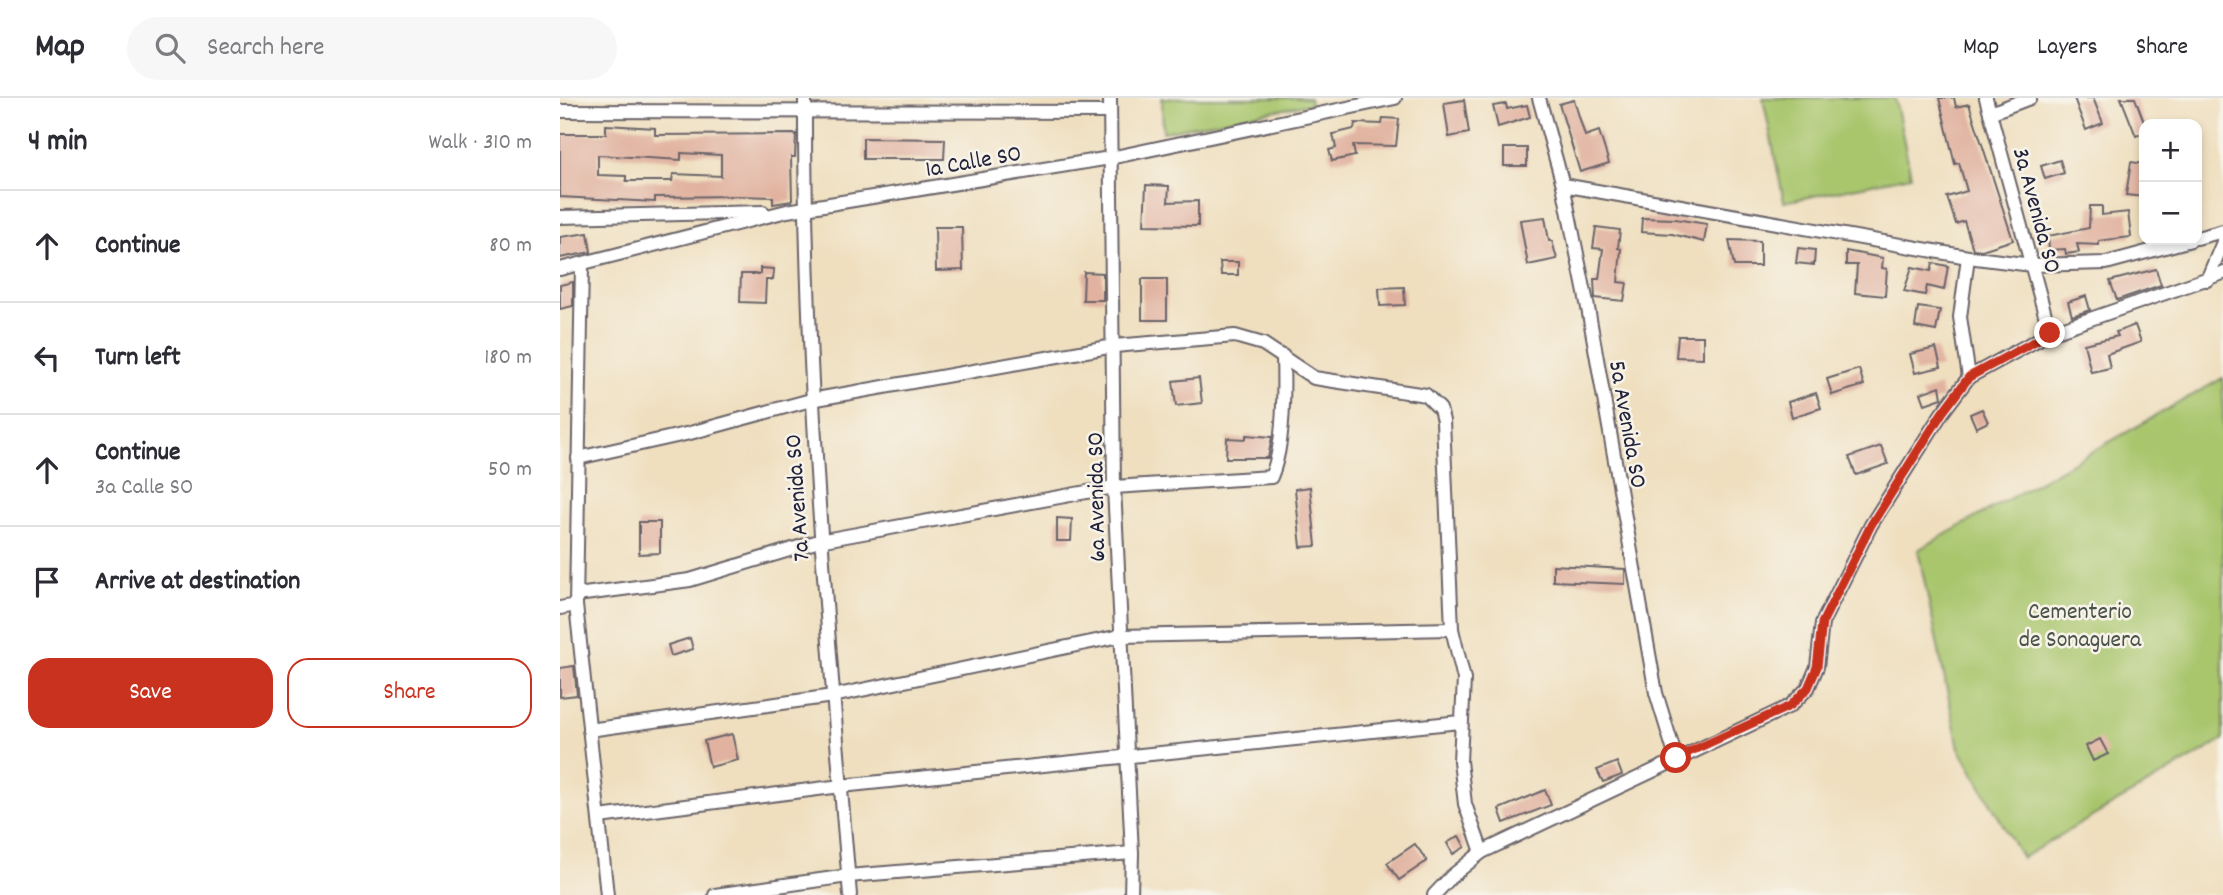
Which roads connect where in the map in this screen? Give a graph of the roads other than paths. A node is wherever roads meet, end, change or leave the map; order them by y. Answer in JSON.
{"nodes":[{"id":1,"x":1110,"y":98,"type":"edge"},
{"id":2,"x":1395,"y":98,"type":"edge"},
{"id":3,"x":1539,"y":98,"type":"edge"},
{"id":4,"x":1986,"y":98,"type":"edge"},
{"id":5,"x":2030,"y":98,"type":"edge"},
{"id":6,"x":805,"y":105,"type":"edge"},
{"id":7,"x":560,"y":111,"type":"edge"},
{"id":8,"x":1110,"y":112,"type":"junction"},
{"id":9,"x":1990,"y":113,"type":"junction"},
{"id":10,"x":1110,"y":158,"type":"junction"},
{"id":11,"x":1563,"y":186,"type":"junction"},
{"id":12,"x":804,"y":210,"type":"junction"},
{"id":13,"x":787,"y":211,"type":"junction"},
{"id":14,"x":560,"y":217,"type":"edge"},
{"id":15,"x":2223,"y":231,"type":"edge"},
{"id":16,"x":2202,"y":237,"type":"edge"},
{"id":17,"x":2223,"y":242,"type":"edge"},
{"id":18,"x":2173,"y":245,"type":"edge"},
{"id":19,"x":1968,"y":257,"type":"junction"},
{"id":20,"x":582,"y":265,"type":"junction"},
{"id":21,"x":2032,"y":265,"type":"junction"},
{"id":22,"x":560,"y":269,"type":"edge"},
{"id":23,"x":2223,"y":274,"type":"edge"},
{"id":24,"x":2207,"y":280,"type":"junction"},
{"id":25,"x":2050,"y":333,"type":"junction"},
{"id":26,"x":1114,"y":345,"type":"junction"},
{"id":27,"x":1283,"y":356,"type":"junction"},
{"id":28,"x":1969,"y":377,"type":"junction"},
{"id":29,"x":811,"y":400,"type":"junction"},
{"id":30,"x":578,"y":458,"type":"junction"},
{"id":31,"x":1114,"y":487,"type":"junction"},
{"id":32,"x":819,"y":541,"type":"junction"},
{"id":33,"x":577,"y":600,"type":"junction"},
{"id":34,"x":560,"y":608,"type":"edge"},
{"id":35,"x":1452,"y":629,"type":"junction"},
{"id":36,"x":1120,"y":636,"type":"junction"},
{"id":37,"x":832,"y":696,"type":"junction"},
{"id":38,"x":1460,"y":722,"type":"junction"},
{"id":39,"x":589,"y":730,"type":"junction"},
{"id":40,"x":1126,"y":758,"type":"junction"},
{"id":41,"x":1676,"y":758,"type":"junction"},
{"id":42,"x":841,"y":786,"type":"junction"},
{"id":43,"x":599,"y":817,"type":"junction"},
{"id":44,"x":1482,"y":852,"type":"junction"},
{"id":45,"x":1132,"y":853,"type":"junction"},
{"id":46,"x":848,"y":876,"type":"junction"},
{"id":47,"x":607,"y":895,"type":"edge"},
{"id":48,"x":715,"y":895,"type":"edge"},
{"id":49,"x":850,"y":895,"type":"edge"},
{"id":50,"x":1131,"y":895,"type":"edge"},
{"id":51,"x":1434,"y":895,"type":"edge"}],
"edges":[{"from":1,"to":8,"type":"street","name":"6a Avenida SO"},
{"from":2,"to":10,"type":"street","name":"1a Calle SO"},
{"from":3,"to":11,"type":"street","name":"5a Avenida SO"},
{"from":4,"to":9,"type":"street","name":"3a Avenida SO"},
{"from":5,"to":9,"type":"street"},
{"from":6,"to":7,"type":"street"},
{"from":6,"to":8,"type":"street"},
{"from":6,"to":12,"type":"street","name":"7a Avenida SO"},
{"from":8,"to":10,"type":"street","name":"6a Avenida SO"},
{"from":9,"to":21,"type":"street","name":"3a Avenida SO"},
{"from":10,"to":12,"type":"street","name":"1a Calle SO"},
{"from":10,"to":26,"type":"street","name":"6a Avenida SO"},
{"from":11,"to":19,"type":"street"},
{"from":11,"to":41,"type":"street","name":"5a Avenida SO"},
{"from":12,"to":13,"type":"street","name":"1a Calle SO"},
{"from":12,"to":29,"type":"street","name":"7a Avenida SO"},
{"from":13,"to":14,"type":"street"},
{"from":13,"to":20,"type":"street","name":"1a Calle SO"},
{"from":15,"to":16,"type":"street"},
{"from":17,"to":24,"type":"street"},
{"from":18,"to":21,"type":"street"},
{"from":19,"to":21,"type":"street"},
{"from":19,"to":28,"type":"street"},
{"from":20,"to":22,"type":"street","name":"1a Calle SO"},
{"from":20,"to":30,"type":"street"},
{"from":21,"to":25,"type":"street","name":"3a Avenida SO"},
{"from":23,"to":24,"type":"street"},
{"from":24,"to":25,"type":"street"},
{"from":25,"to":28,"type":"street"},
{"from":26,"to":27,"type":"street"},
{"from":26,"to":29,"type":"street"},
{"from":26,"to":31,"type":"street","name":"6a Avenida SO"},
{"from":27,"to":31,"type":"street"},
{"from":27,"to":35,"type":"street"},
{"from":28,"to":41,"type":"street"},
{"from":29,"to":30,"type":"street"},
{"from":29,"to":32,"type":"street","name":"7a Avenida SO"},
{"from":30,"to":33,"type":"street"},
{"from":31,"to":32,"type":"street"},
{"from":31,"to":36,"type":"street","name":"6a Avenida SO"},
{"from":32,"to":33,"type":"street"},
{"from":32,"to":37,"type":"street","name":"7a Avenida SO"},
{"from":33,"to":34,"type":"street"},
{"from":33,"to":39,"type":"street"},
{"from":35,"to":36,"type":"street"},
{"from":35,"to":38,"type":"street"},
{"from":36,"to":37,"type":"street"},
{"from":36,"to":40,"type":"street","name":"6a Avenida SO"},
{"from":37,"to":39,"type":"street"},
{"from":37,"to":42,"type":"street","name":"7a Avenida SO"},
{"from":38,"to":40,"type":"street"},
{"from":38,"to":44,"type":"street"},
{"from":39,"to":43,"type":"street"},
{"from":40,"to":42,"type":"street"},
{"from":40,"to":45,"type":"street","name":"6a Avenida SO"},
{"from":41,"to":44,"type":"street"},
{"from":42,"to":43,"type":"street"},
{"from":42,"to":46,"type":"street","name":"7a Avenida SO"},
{"from":43,"to":47,"type":"street"},
{"from":44,"to":51,"type":"street"},
{"from":45,"to":46,"type":"street"},
{"from":45,"to":50,"type":"street","name":"6a Avenida SO"},
{"from":46,"to":48,"type":"street"},
{"from":46,"to":49,"type":"street","name":"7a Avenida SO"}]}
